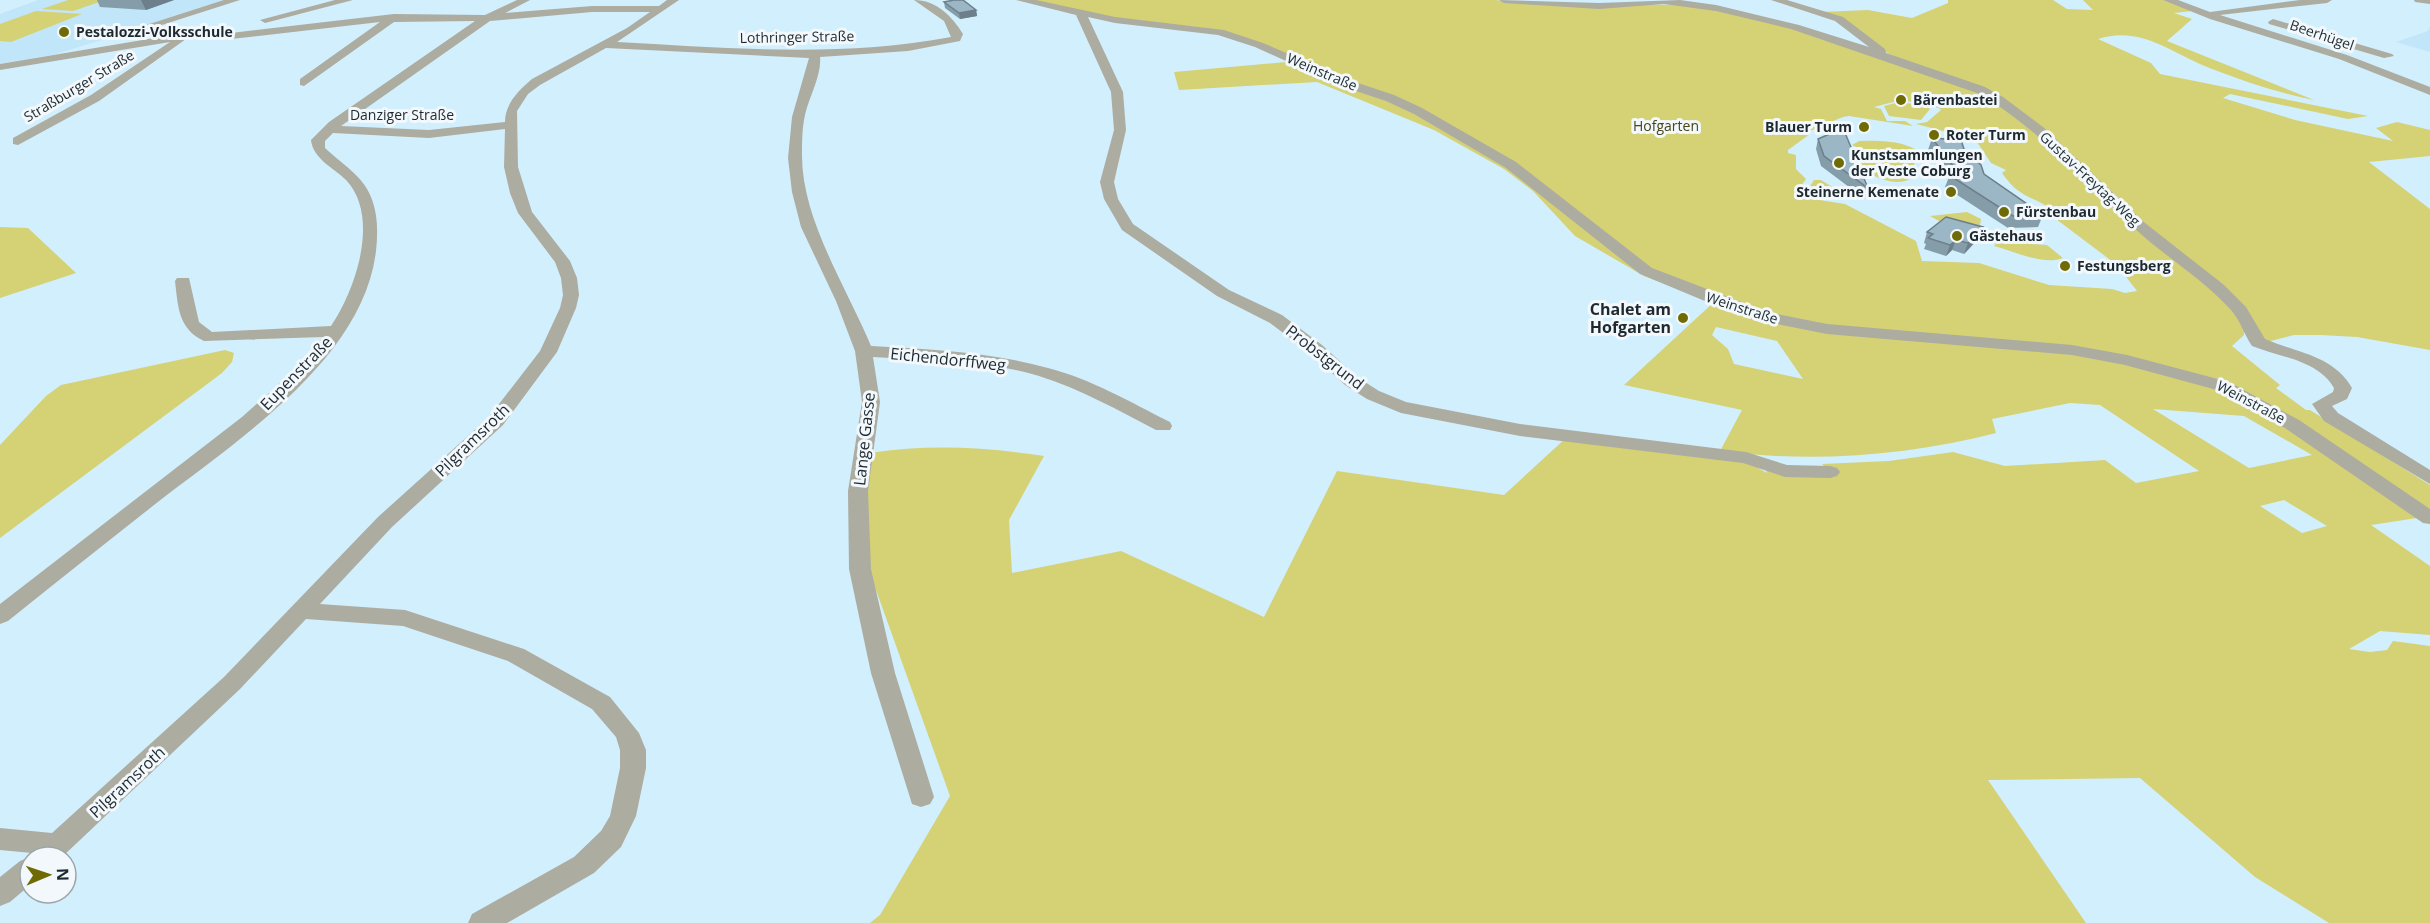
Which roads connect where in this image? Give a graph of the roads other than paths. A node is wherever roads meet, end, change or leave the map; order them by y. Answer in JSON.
{"nodes":[{"id":1,"x":235,"y":0,"type":"edge"},
{"id":2,"x":348,"y":0,"type":"edge"},
{"id":3,"x":525,"y":0,"type":"edge"},
{"id":4,"x":919,"y":0,"type":"edge"},
{"id":5,"x":1021,"y":0,"type":"edge"},
{"id":6,"x":1504,"y":0,"type":"edge"},
{"id":7,"x":1776,"y":0,"type":"edge"},
{"id":8,"x":2168,"y":0,"type":"edge"},
{"id":9,"x":2327,"y":0,"type":"edge"},
{"id":10,"x":2419,"y":0,"type":"edge"},
{"id":11,"x":2430,"y":1,"type":"edge"},
{"id":12,"x":667,"y":4,"type":"edge"},
{"id":13,"x":2236,"y":11,"type":"junction"},
{"id":14,"x":2203,"y":13,"type":"junction"},
{"id":15,"x":1081,"y":14,"type":"junction"},
{"id":16,"x":394,"y":17,"type":"junction"},
{"id":17,"x":487,"y":18,"type":"junction"},
{"id":18,"x":184,"y":36,"type":"junction"},
{"id":19,"x":1869,"y":43,"type":"junction"},
{"id":20,"x":604,"y":45,"type":"junction"},
{"id":21,"x":1848,"y":45,"type":"junction"},
{"id":22,"x":814,"y":54,"type":"junction"},
{"id":23,"x":2388,"y":56,"type":"dead end"},
{"id":24,"x":65,"y":57,"type":"junction"},
{"id":25,"x":1899,"y":61,"type":"junction"},
{"id":26,"x":0,"y":67,"type":"edge"},
{"id":27,"x":304,"y":82,"type":"dead end"},
{"id":28,"x":2430,"y":91,"type":"edge"},
{"id":29,"x":510,"y":125,"type":"junction"},
{"id":30,"x":332,"y":127,"type":"junction"},
{"id":31,"x":18,"y":141,"type":"dead end"},
{"id":32,"x":183,"y":281,"type":"dead end"},
{"id":33,"x":336,"y":331,"type":"junction"},
{"id":34,"x":864,"y":351,"type":"junction"},
{"id":35,"x":1163,"y":426,"type":"dead end"},
{"id":36,"x":1830,"y":472,"type":"dead end"},
{"id":37,"x":2430,"y":478,"type":"edge"},
{"id":38,"x":2430,"y":518,"type":"edge"},
{"id":39,"x":304,"y":610,"type":"junction"},
{"id":40,"x":0,"y":616,"type":"edge"},
{"id":41,"x":921,"y":797,"type":"dead end"},
{"id":42,"x":0,"y":839,"type":"edge"},
{"id":43,"x":26,"y":845,"type":"edge"},
{"id":44,"x":57,"y":845,"type":"edge"},
{"id":45,"x":18,"y":879,"type":"edge"},
{"id":46,"x":0,"y":894,"type":"edge"},
{"id":47,"x":482,"y":923,"type":"edge"}],
"edges":[{"from":1,"to":24,"type":"street"},
{"from":2,"to":18,"type":"street"},
{"from":3,"to":17,"type":"street"},
{"from":4,"to":22,"type":"street","name":"Lothringer Straße"},
{"from":5,"to":15,"type":"street"},
{"from":6,"to":21,"type":"street","name":"Gustav-Freytag-Weg"},
{"from":7,"to":19,"type":"street","name":"Gustav-Freytag-Weg"},
{"from":8,"to":14,"type":"street","name":"Beerhügel"},
{"from":9,"to":13,"type":"street"},
{"from":10,"to":11,"type":"street"},
{"from":12,"to":17,"type":"street"},
{"from":12,"to":20,"type":"street","name":"Pilgramsroth"},
{"from":13,"to":14,"type":"street"},
{"from":13,"to":23,"type":"street"},
{"from":14,"to":28,"type":"street","name":"Beerhügel"},
{"from":15,"to":36,"type":"street","name":"Probstgrund"},
{"from":15,"to":38,"type":"street","name":"Weinstraße"},
{"from":16,"to":17,"type":"street"},
{"from":16,"to":18,"type":"street"},
{"from":16,"to":27,"type":"street"},
{"from":17,"to":30,"type":"street"},
{"from":18,"to":24,"type":"street"},
{"from":18,"to":31,"type":"street","name":"Straßburger Straße"},
{"from":19,"to":21,"type":"street"},
{"from":19,"to":25,"type":"street","name":"Gustav-Freytag-Weg"},
{"from":20,"to":22,"type":"street","name":"Lothringer Straße"},
{"from":20,"to":29,"type":"street","name":"Pilgramsroth"},
{"from":21,"to":25,"type":"street","name":"Gustav-Freytag-Weg"},
{"from":22,"to":34,"type":"street","name":"Lange Gasse"},
{"from":24,"to":26,"type":"street"},
{"from":25,"to":37,"type":"street","name":"Gustav-Freytag-Weg"},
{"from":29,"to":30,"type":"street","name":"Danziger Straße"},
{"from":29,"to":39,"type":"street","name":"Pilgramsroth"},
{"from":30,"to":33,"type":"street","name":"Eupenstraße"},
{"from":32,"to":33,"type":"street"},
{"from":33,"to":40,"type":"street","name":"Eupenstraße"},
{"from":34,"to":35,"type":"street","name":"Eichendorffweg"},
{"from":34,"to":41,"type":"street","name":"Lange Gasse"},
{"from":39,"to":44,"type":"street","name":"Pilgramsroth"},
{"from":39,"to":47,"type":"street"},
{"from":42,"to":43,"type":"street","name":"Pilgramsroth"},
{"from":45,"to":46,"type":"street"}]}
